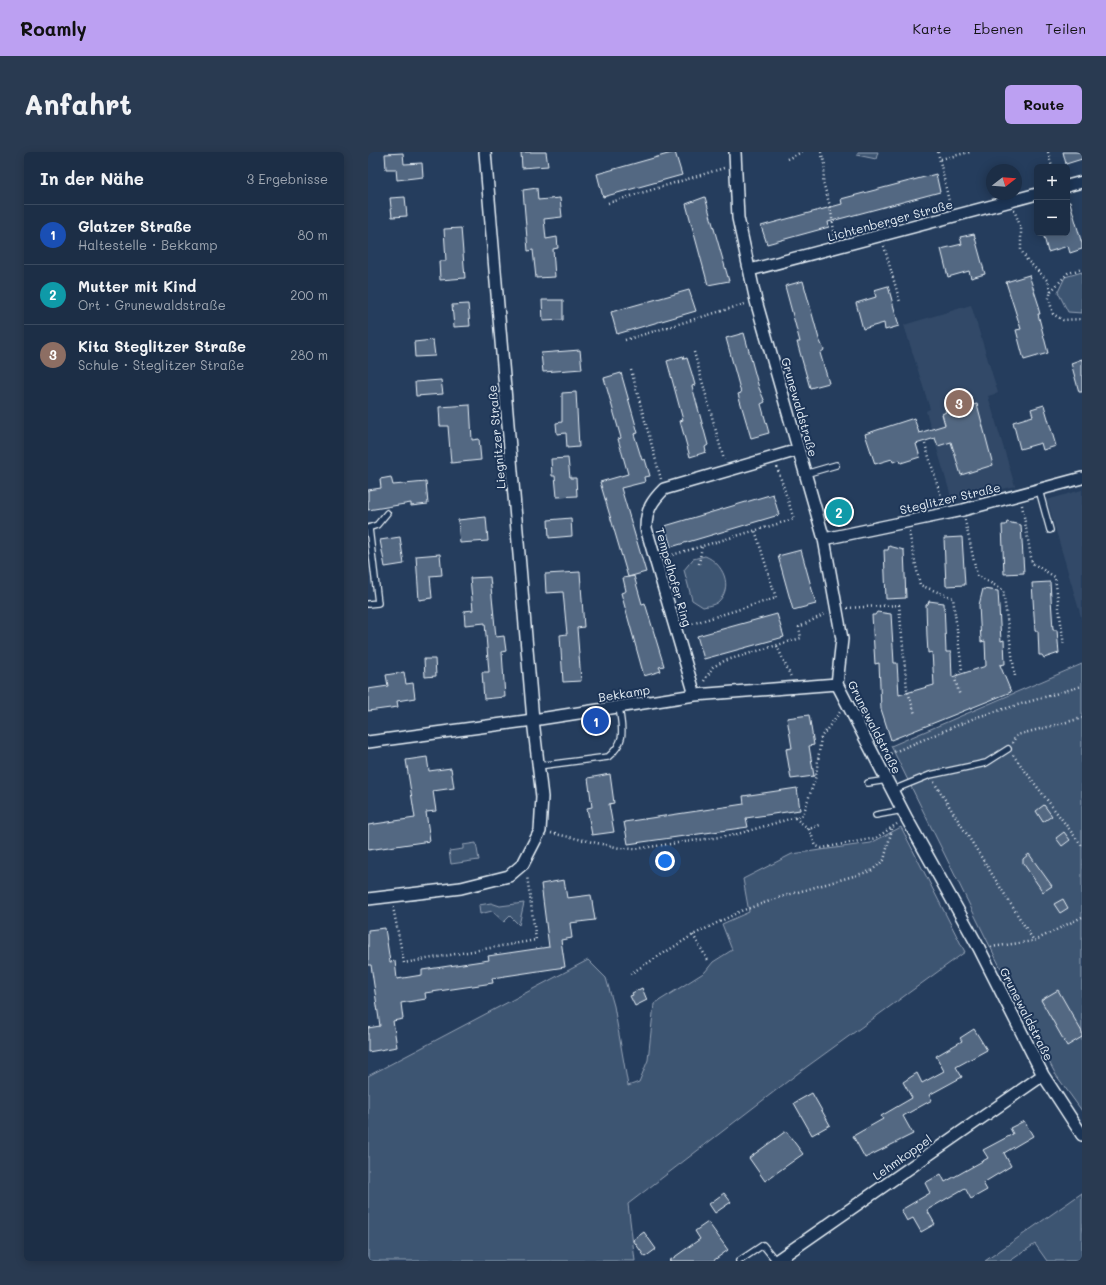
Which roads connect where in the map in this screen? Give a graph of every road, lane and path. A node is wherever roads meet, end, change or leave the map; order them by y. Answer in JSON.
{"nodes":[{"id":1,"x":485,"y":152,"type":"edge"},
{"id":2,"x":735,"y":152,"type":"edge"},
{"id":3,"x":802,"y":152,"type":"edge"},
{"id":4,"x":821,"y":152,"type":"edge"},
{"id":5,"x":938,"y":152,"type":"edge"},
{"id":6,"x":970,"y":152,"type":"edge"},
{"id":7,"x":1048,"y":152,"type":"edge"},
{"id":8,"x":941,"y":159,"type":"junction"},
{"id":9,"x":787,"y":160,"type":"dead end"},
{"id":10,"x":736,"y":164,"type":"junction"},
{"id":11,"x":1051,"y":164,"type":"edge"},
{"id":12,"x":1082,"y":182,"type":"edge"},
{"id":13,"x":1070,"y":185,"type":"edge"},
{"id":14,"x":1034,"y":194,"type":"edge"},
{"id":15,"x":1022,"y":196,"type":"edge"},
{"id":16,"x":1001,"y":200,"type":"edge"},
{"id":17,"x":1008,"y":200,"type":"edge"},
{"id":18,"x":608,"y":203,"type":"dead end"},
{"id":19,"x":953,"y":216,"type":"junction"},
{"id":20,"x":881,"y":236,"type":"junction"},
{"id":21,"x":838,"y":247,"type":"junction"},
{"id":22,"x":750,"y":270,"type":"junction"},
{"id":23,"x":1082,"y":270,"type":"edge"},
{"id":24,"x":1051,"y":291,"type":"junction"},
{"id":25,"x":756,"y":301,"type":"junction"},
{"id":26,"x":900,"y":302,"type":"dead end"},
{"id":27,"x":1082,"y":319,"type":"edge"},
{"id":28,"x":625,"y":340,"type":"dead end"},
{"id":29,"x":694,"y":352,"type":"dead end"},
{"id":30,"x":631,"y":370,"type":"dead end"},
{"id":31,"x":925,"y":444,"type":"dead end"},
{"id":32,"x":798,"y":450,"type":"junction"},
{"id":33,"x":774,"y":457,"type":"junction"},
{"id":34,"x":836,"y":465,"type":"dead end"},
{"id":35,"x":727,"y":470,"type":"junction"},
{"id":36,"x":805,"y":474,"type":"junction"},
{"id":37,"x":1082,"y":478,"type":"edge"},
{"id":38,"x":664,"y":489,"type":"junction"},
{"id":39,"x":1039,"y":490,"type":"junction"},
{"id":40,"x":1020,"y":495,"type":"junction"},
{"id":41,"x":963,"y":510,"type":"junction"},
{"id":42,"x":387,"y":513,"type":"dead end"},
{"id":43,"x":946,"y":513,"type":"junction"},
{"id":44,"x":906,"y":522,"type":"junction"},
{"id":45,"x":369,"y":528,"type":"edge"},
{"id":46,"x":755,"y":530,"type":"junction"},
{"id":47,"x":1050,"y":530,"type":"dead end"},
{"id":48,"x":824,"y":539,"type":"junction"},
{"id":49,"x":702,"y":546,"type":"junction"},
{"id":50,"x":655,"y":560,"type":"junction"},
{"id":51,"x":699,"y":564,"type":"dead end"},
{"id":52,"x":368,"y":604,"type":"edge"},
{"id":53,"x":836,"y":609,"type":"junction"},
{"id":54,"x":675,"y":630,"type":"junction"},
{"id":55,"x":776,"y":646,"type":"junction"},
{"id":56,"x":1064,"y":646,"type":"dead end"},
{"id":57,"x":1015,"y":676,"type":"dead end"},
{"id":58,"x":837,"y":684,"type":"junction"},
{"id":59,"x":1082,"y":686,"type":"edge"},
{"id":60,"x":797,"y":687,"type":"junction"},
{"id":61,"x":695,"y":695,"type":"junction"},
{"id":62,"x":960,"y":696,"type":"dead end"},
{"id":63,"x":847,"y":702,"type":"junction"},
{"id":64,"x":619,"y":707,"type":"junction"},
{"id":65,"x":915,"y":714,"type":"dead end"},
{"id":66,"x":1082,"y":718,"type":"edge"},
{"id":67,"x":533,"y":720,"type":"junction"},
{"id":68,"x":368,"y":742,"type":"edge"},
{"id":69,"x":1008,"y":749,"type":"junction"},
{"id":70,"x":877,"y":759,"type":"junction"},
{"id":71,"x":538,"y":766,"type":"junction"},
{"id":72,"x":930,"y":775,"type":"junction"},
{"id":73,"x":868,"y":783,"type":"dead end"},
{"id":74,"x":890,"y":785,"type":"junction"},
{"id":75,"x":903,"y":810,"type":"junction"},
{"id":76,"x":876,"y":815,"type":"dead end"},
{"id":77,"x":795,"y":818,"type":"junction"},
{"id":78,"x":820,"y":824,"type":"dead end"},
{"id":79,"x":809,"y":829,"type":"junction"},
{"id":80,"x":540,"y":831,"type":"junction"},
{"id":81,"x":1082,"y":846,"type":"edge"},
{"id":82,"x":523,"y":864,"type":"junction"},
{"id":83,"x":391,"y":897,"type":"junction"},
{"id":84,"x":368,"y":899,"type":"edge"},
{"id":85,"x":1082,"y":917,"type":"edge"},
{"id":86,"x":693,"y":935,"type":"junction"},
{"id":87,"x":1034,"y":941,"type":"junction"},
{"id":88,"x":979,"y":948,"type":"junction"},
{"id":89,"x":709,"y":962,"type":"dead end"},
{"id":90,"x":630,"y":974,"type":"dead end"},
{"id":91,"x":1044,"y":1075,"type":"junction"},
{"id":92,"x":1082,"y":1135,"type":"edge"},
{"id":93,"x":739,"y":1261,"type":"edge"},
{"id":94,"x":776,"y":1261,"type":"edge"}],
"edges":[{"from":1,"to":67,"type":"street","name":"Liegnitzer Straße"},
{"from":2,"to":10,"type":"street","name":"Grunewaldstraße"},
{"from":3,"to":9,"type":"path"},
{"from":4,"to":21,"type":"path"},
{"from":5,"to":8,"type":"path"},
{"from":6,"to":8,"type":"path"},
{"from":7,"to":11,"type":"path"},
{"from":8,"to":19,"type":"path"},
{"from":10,"to":18,"type":"path"},
{"from":10,"to":22,"type":"street","name":"Grunewaldstraße"},
{"from":12,"to":13,"type":"street"},
{"from":14,"to":15,"type":"street","name":"Lichtenberger Straße"},
{"from":16,"to":19,"type":"street","name":"Lichtenberger Straße"},
{"from":17,"to":24,"type":"path"},
{"from":19,"to":20,"type":"street","name":"Lichtenberger Straße"},
{"from":20,"to":21,"type":"street","name":"Lichtenberger Straße"},
{"from":20,"to":26,"type":"path"},
{"from":21,"to":22,"type":"street","name":"Lichtenberger Straße"},
{"from":22,"to":25,"type":"street","name":"Grunewaldstraße"},
{"from":23,"to":24,"type":"path"},
{"from":24,"to":27,"type":"path"},
{"from":25,"to":28,"type":"path"},
{"from":25,"to":32,"type":"street","name":"Grunewaldstraße"},
{"from":29,"to":35,"type":"path"},
{"from":30,"to":38,"type":"path"},
{"from":31,"to":43,"type":"path"},
{"from":32,"to":33,"type":"street"},
{"from":32,"to":36,"type":"street","name":"Grunewaldstraße"},
{"from":33,"to":35,"type":"street"},
{"from":33,"to":46,"type":"path"},
{"from":34,"to":36,"type":"lane"},
{"from":35,"to":38,"type":"street"},
{"from":36,"to":48,"type":"street","name":"Grunewaldstraße"},
{"from":37,"to":39,"type":"street","name":"Steglitzer Straße"},
{"from":38,"to":50,"type":"street","name":"Tempelhofer Ring"},
{"from":39,"to":40,"type":"street","name":"Steglitzer Straße"},
{"from":39,"to":47,"type":"lane"},
{"from":40,"to":41,"type":"street","name":"Steglitzer Straße"},
{"from":40,"to":56,"type":"path"},
{"from":41,"to":43,"type":"street","name":"Steglitzer Straße"},
{"from":41,"to":57,"type":"path"},
{"from":42,"to":45,"type":"lane"},
{"from":43,"to":44,"type":"street","name":"Steglitzer Straße"},
{"from":44,"to":48,"type":"street","name":"Steglitzer Straße"},
{"from":44,"to":62,"type":"path"},
{"from":45,"to":52,"type":"lane"},
{"from":46,"to":49,"type":"path"},
{"from":46,"to":54,"type":"path"},
{"from":48,"to":53,"type":"street","name":"Grunewaldstraße"},
{"from":49,"to":50,"type":"path"},
{"from":49,"to":51,"type":"path"},
{"from":50,"to":54,"type":"street","name":"Tempelhofer Ring"},
{"from":53,"to":55,"type":"path"},
{"from":53,"to":58,"type":"street","name":"Grunewaldstraße"},
{"from":53,"to":65,"type":"path"},
{"from":54,"to":61,"type":"street","name":"Tempelhofer Ring"},
{"from":55,"to":60,"type":"path"},
{"from":55,"to":61,"type":"path"},
{"from":58,"to":60,"type":"street","name":"Bekkamp"},
{"from":58,"to":63,"type":"street","name":"Grunewaldstraße"},
{"from":59,"to":70,"type":"path"},
{"from":60,"to":61,"type":"street","name":"Bekkamp"},
{"from":61,"to":64,"type":"street","name":"Bekkamp"},
{"from":63,"to":70,"type":"street","name":"Grunewaldstraße"},
{"from":63,"to":77,"type":"path"},
{"from":64,"to":67,"type":"street","name":"Bekkamp"},
{"from":64,"to":71,"type":"lane"},
{"from":66,"to":69,"type":"path"},
{"from":67,"to":68,"type":"street","name":"Bekkamp"},
{"from":67,"to":71,"type":"street","name":"Liegnitzer Straße"},
{"from":69,"to":72,"type":"lane"},
{"from":69,"to":81,"type":"path"},
{"from":70,"to":74,"type":"street","name":"Grunewaldstraße"},
{"from":71,"to":80,"type":"street","name":"Liegnitzer Straße"},
{"from":72,"to":74,"type":"lane"},
{"from":72,"to":87,"type":"path"},
{"from":73,"to":74,"type":"lane"},
{"from":74,"to":75,"type":"street","name":"Grunewaldstraße"},
{"from":75,"to":76,"type":"lane"},
{"from":75,"to":88,"type":"street","name":"Grunewaldstraße"},
{"from":77,"to":79,"type":"path"},
{"from":77,"to":80,"type":"path"},
{"from":78,"to":79,"type":"path"},
{"from":79,"to":86,"type":"path"},
{"from":80,"to":82,"type":"street"},
{"from":82,"to":83,"type":"street"},
{"from":82,"to":83,"type":"path"},
{"from":83,"to":84,"type":"street"},
{"from":85,"to":87,"type":"path"},
{"from":86,"to":89,"type":"path"},
{"from":86,"to":90,"type":"path"},
{"from":87,"to":88,"type":"path"},
{"from":88,"to":91,"type":"street","name":"Grunewaldstraße"},
{"from":91,"to":92,"type":"street","name":"Grunewaldstraße"},
{"from":91,"to":94,"type":"street","name":"Lehmkoppel"},
{"from":93,"to":94,"type":"lane"}]}
